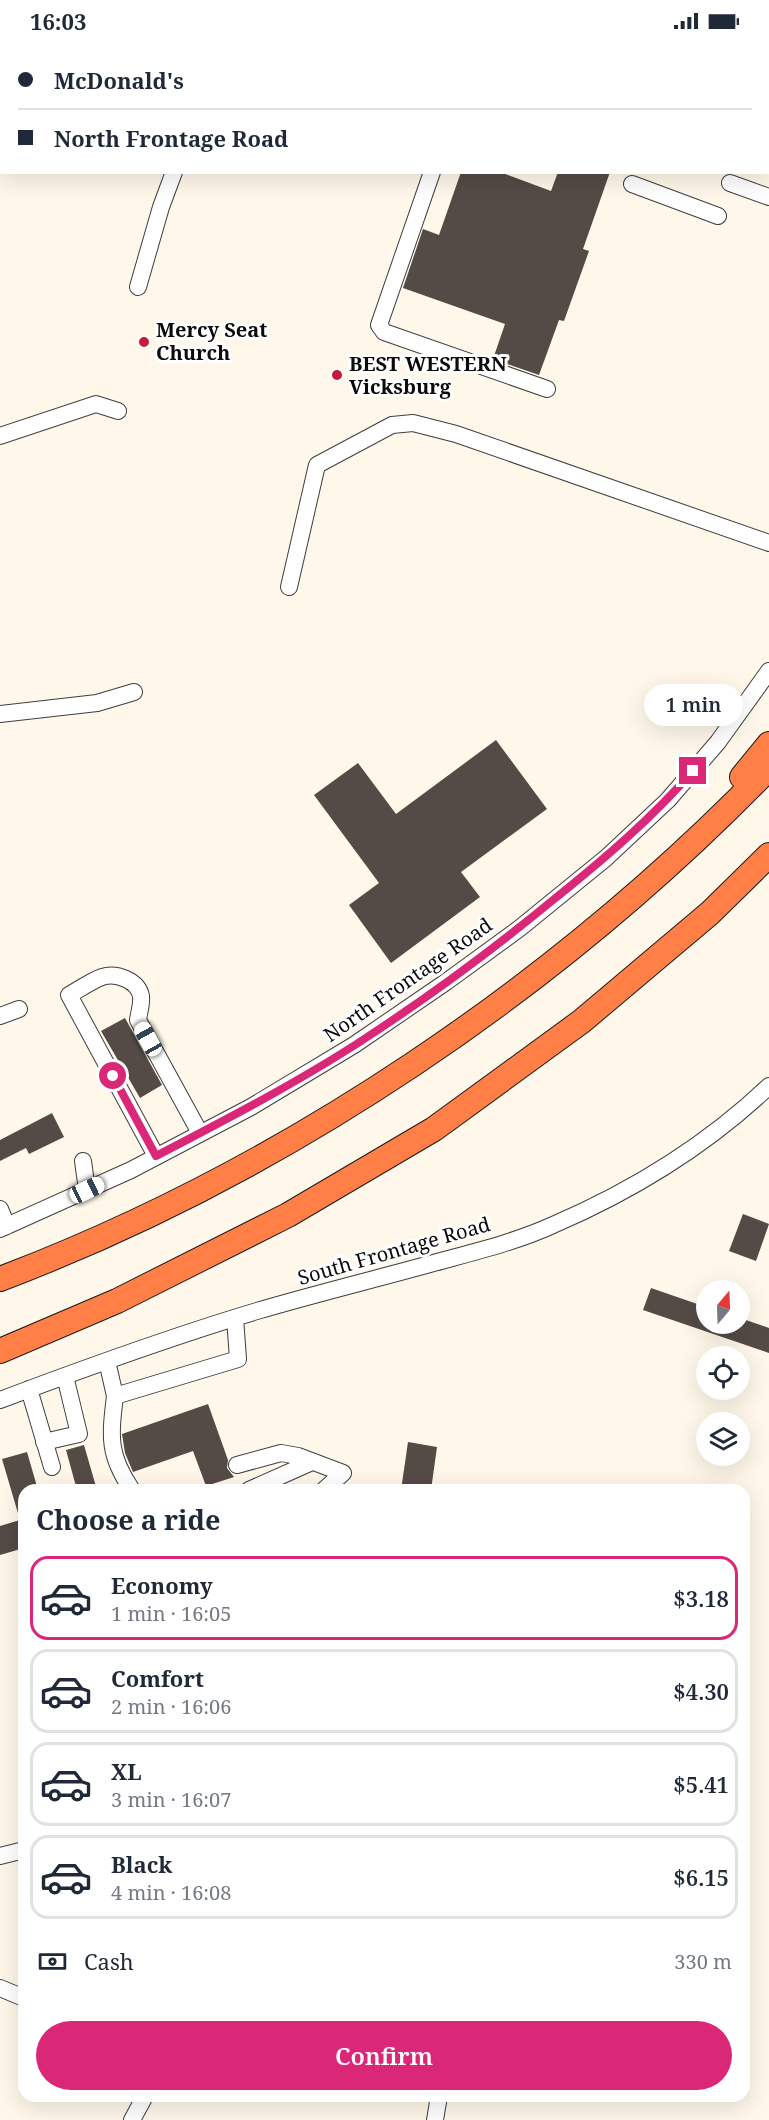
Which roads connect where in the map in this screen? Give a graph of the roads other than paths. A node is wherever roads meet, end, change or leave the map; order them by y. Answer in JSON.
{"nodes":[{"id":1,"x":173,"y":174,"type":"edge"},
{"id":2,"x":431,"y":174,"type":"edge"},
{"id":3,"x":730,"y":183,"type":"dead end"},
{"id":4,"x":632,"y":184,"type":"dead end"},
{"id":5,"x":769,"y":197,"type":"edge"},
{"id":6,"x":718,"y":216,"type":"dead end"},
{"id":7,"x":138,"y":287,"type":"dead end"},
{"id":8,"x":547,"y":389,"type":"dead end"},
{"id":9,"x":117,"y":411,"type":"dead end"},
{"id":10,"x":0,"y":436,"type":"edge"},
{"id":11,"x":769,"y":543,"type":"edge"},
{"id":12,"x":289,"y":587,"type":"dead end"},
{"id":13,"x":769,"y":671,"type":"edge"},
{"id":14,"x":134,"y":692,"type":"dead end"},
{"id":15,"x":0,"y":714,"type":"edge"},
{"id":16,"x":769,"y":744,"type":"edge"},
{"id":17,"x":769,"y":768,"type":"edge"},
{"id":18,"x":769,"y":855,"type":"edge"},
{"id":19,"x":666,"y":868,"type":"junction"},
{"id":20,"x":19,"y":1009,"type":"dead end"},
{"id":21,"x":0,"y":1016,"type":"edge"},
{"id":22,"x":769,"y":1086,"type":"edge"},
{"id":23,"x":200,"y":1133,"type":"junction"},
{"id":24,"x":156,"y":1156,"type":"junction"},
{"id":25,"x":83,"y":1161,"type":"dead end"},
{"id":26,"x":87,"y":1190,"type":"junction"},
{"id":27,"x":0,"y":1209,"type":"edge"},
{"id":28,"x":3,"y":1227,"type":"edge"},
{"id":29,"x":0,"y":1279,"type":"edge"},
{"id":30,"x":235,"y":1318,"type":"junction"},
{"id":31,"x":0,"y":1351,"type":"edge"},
{"id":32,"x":107,"y":1361,"type":"junction"},
{"id":33,"x":65,"y":1376,"type":"junction"},
{"id":34,"x":29,"y":1389,"type":"junction"},
{"id":35,"x":115,"y":1396,"type":"junction"},
{"id":36,"x":0,"y":1400,"type":"edge"},
{"id":37,"x":45,"y":1442,"type":"junction"},
{"id":38,"x":312,"y":1462,"type":"junction"},
{"id":39,"x":237,"y":1465,"type":"dead end"},
{"id":40,"x":52,"y":1467,"type":"dead end"},
{"id":41,"x":128,"y":1484,"type":"edge"},
{"id":42,"x":262,"y":1484,"type":"edge"},
{"id":43,"x":331,"y":1484,"type":"edge"},
{"id":44,"x":18,"y":1852,"type":"edge"},
{"id":45,"x":0,"y":1856,"type":"edge"},
{"id":46,"x":0,"y":1988,"type":"edge"},
{"id":47,"x":18,"y":1996,"type":"edge"},
{"id":48,"x":142,"y":2102,"type":"edge"},
{"id":49,"x":438,"y":2102,"type":"edge"},
{"id":50,"x":132,"y":2120,"type":"edge"},
{"id":51,"x":435,"y":2120,"type":"edge"}],
"edges":[{"from":1,"to":7,"type":"street"},
{"from":2,"to":8,"type":"street"},
{"from":3,"to":5,"type":"street"},
{"from":4,"to":6,"type":"street"},
{"from":9,"to":10,"type":"street"},
{"from":11,"to":12,"type":"street"},
{"from":13,"to":23,"type":"street","name":"North Frontage Road"},
{"from":14,"to":15,"type":"street"},
{"from":16,"to":19,"type":"highway"},
{"from":17,"to":19,"type":"highway"},
{"from":18,"to":31,"type":"highway"},
{"from":19,"to":29,"type":"highway"},
{"from":20,"to":21,"type":"street"},
{"from":22,"to":30,"type":"street","name":"South Frontage Road"},
{"from":23,"to":24,"type":"street","name":"North Frontage Road"},
{"from":23,"to":24,"type":"street"},
{"from":24,"to":26,"type":"street","name":"North Frontage Road"},
{"from":25,"to":26,"type":"street"},
{"from":26,"to":28,"type":"street","name":"North Frontage Road"},
{"from":27,"to":28,"type":"street"},
{"from":30,"to":32,"type":"street","name":"South Frontage Road"},
{"from":30,"to":35,"type":"street"},
{"from":32,"to":33,"type":"street","name":"South Frontage Road"},
{"from":32,"to":35,"type":"street"},
{"from":33,"to":34,"type":"street","name":"South Frontage Road"},
{"from":33,"to":37,"type":"street"},
{"from":34,"to":36,"type":"street","name":"South Frontage Road"},
{"from":34,"to":37,"type":"street"},
{"from":35,"to":41,"type":"street"},
{"from":37,"to":40,"type":"street"},
{"from":38,"to":39,"type":"street"},
{"from":38,"to":42,"type":"street"},
{"from":38,"to":43,"type":"street"},
{"from":44,"to":45,"type":"street"},
{"from":46,"to":47,"type":"street"},
{"from":48,"to":50,"type":"street"},
{"from":49,"to":51,"type":"street"}]}
